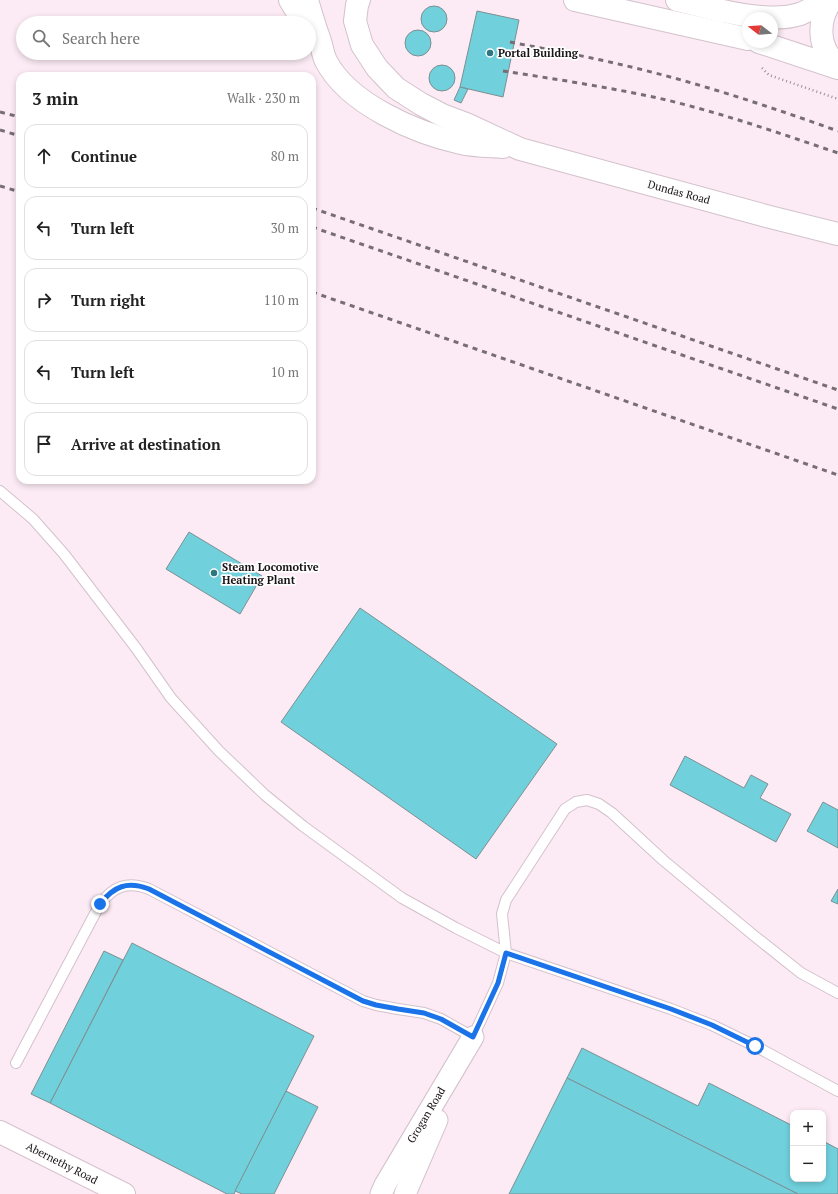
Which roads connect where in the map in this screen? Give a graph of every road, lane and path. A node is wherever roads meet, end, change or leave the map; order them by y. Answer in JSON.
{"nodes":[{"id":1,"x":290,"y":0,"type":"edge"},
{"id":2,"x":307,"y":0,"type":"edge"},
{"id":3,"x":350,"y":0,"type":"edge"},
{"id":4,"x":575,"y":0,"type":"edge"},
{"id":5,"x":676,"y":0,"type":"edge"},
{"id":6,"x":828,"y":0,"type":"edge"},
{"id":7,"x":832,"y":0,"type":"edge"},
{"id":8,"x":357,"y":10,"type":"edge"},
{"id":9,"x":300,"y":16,"type":"edge"},
{"id":10,"x":312,"y":16,"type":"edge"},
{"id":11,"x":316,"y":29,"type":"edge"},
{"id":12,"x":742,"y":38,"type":"edge"},
{"id":13,"x":316,"y":44,"type":"edge"},
{"id":14,"x":776,"y":48,"type":"edge"},
{"id":15,"x":326,"y":61,"type":"junction"},
{"id":16,"x":838,"y":65,"type":"edge"},
{"id":17,"x":838,"y":68,"type":"edge"},
{"id":18,"x":520,"y":149,"type":"junction"},
{"id":19,"x":838,"y":234,"type":"edge"},
{"id":20,"x":0,"y":491,"type":"edge"},
{"id":21,"x":506,"y":953,"type":"junction"},
{"id":22,"x":838,"y":992,"type":"edge"},
{"id":23,"x":473,"y":1037,"type":"junction"},
{"id":24,"x":16,"y":1063,"type":"dead end"},
{"id":25,"x":838,"y":1091,"type":"edge"},
{"id":26,"x":0,"y":1132,"type":"edge"},
{"id":27,"x":381,"y":1191,"type":"edge"},
{"id":28,"x":124,"y":1194,"type":"edge"},
{"id":29,"x":405,"y":1194,"type":"edge"}],
"edges":[{"from":1,"to":9,"type":"main road"},
{"from":2,"to":10,"type":"main road","name":"Dundas Road"},
{"from":3,"to":8,"type":"main road","name":"Dundas Road"},
{"from":4,"to":12,"type":"main road"},
{"from":5,"to":6,"type":"main road"},
{"from":7,"to":16,"type":"main road"},
{"from":8,"to":18,"type":"main road","name":"Dundas Road"},
{"from":11,"to":15,"type":"main road","name":"Dundas Road"},
{"from":13,"to":15,"type":"main road","name":"Dundas Road"},
{"from":14,"to":17,"type":"main road"},
{"from":15,"to":18,"type":"main road","name":"Dundas Road"},
{"from":18,"to":19,"type":"main road","name":"Dundas Road"},
{"from":20,"to":21,"type":"lane"},
{"from":21,"to":22,"type":"lane"},
{"from":21,"to":23,"type":"lane"},
{"from":21,"to":25,"type":"lane"},
{"from":23,"to":24,"type":"lane"},
{"from":23,"to":27,"type":"street","name":"Grogan Road"},
{"from":23,"to":29,"type":"street"},
{"from":26,"to":28,"type":"main road","name":"Abernethy Road"}]}
